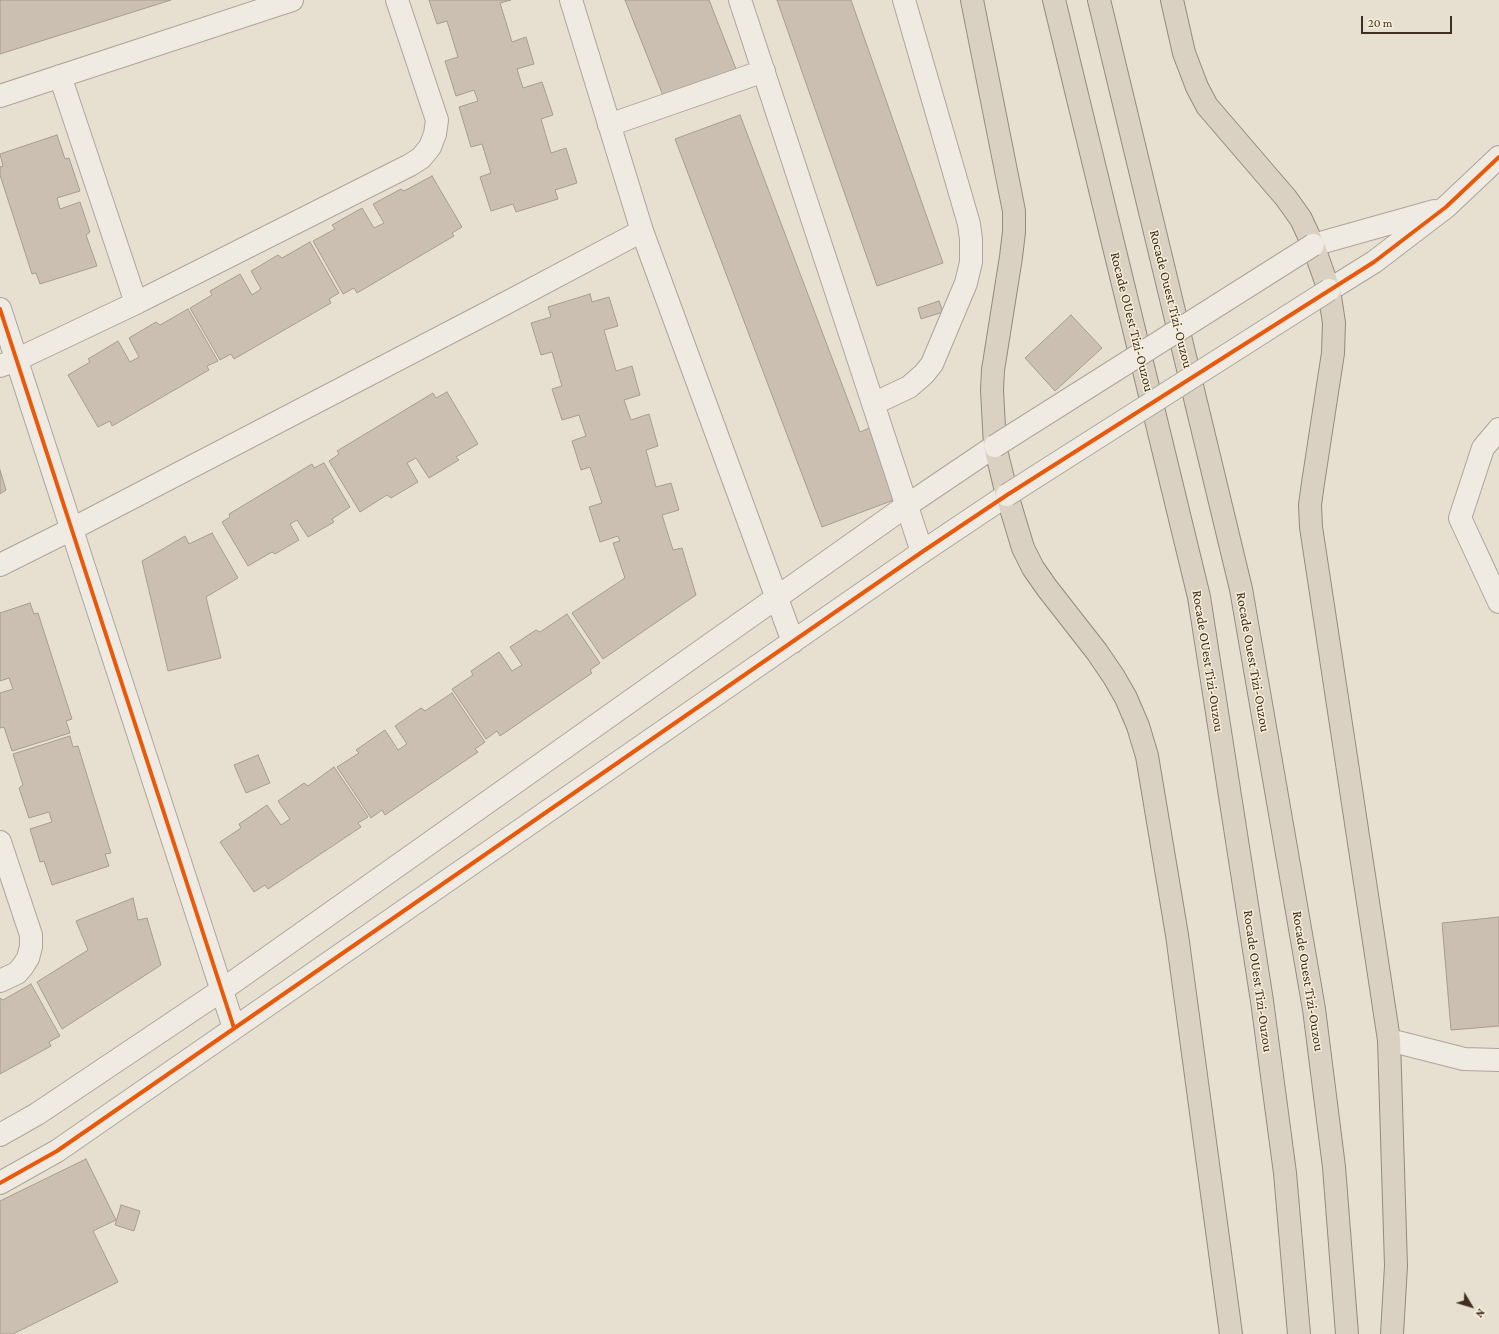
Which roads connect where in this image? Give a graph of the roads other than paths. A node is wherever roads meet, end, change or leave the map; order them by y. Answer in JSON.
{"nodes":[{"id":1,"x":292,"y":0,"type":"edge"},
{"id":2,"x":397,"y":0,"type":"edge"},
{"id":3,"x":571,"y":0,"type":"edge"},
{"id":4,"x":740,"y":0,"type":"edge"},
{"id":5,"x":904,"y":0,"type":"edge"},
{"id":6,"x":972,"y":0,"type":"edge"},
{"id":7,"x":1054,"y":0,"type":"edge"},
{"id":8,"x":1099,"y":0,"type":"edge"},
{"id":9,"x":1172,"y":0,"type":"edge"},
{"id":10,"x":764,"y":71,"type":"junction"},
{"id":11,"x":60,"y":76,"type":"junction"},
{"id":12,"x":0,"y":96,"type":"edge"},
{"id":13,"x":609,"y":125,"type":"junction"},
{"id":14,"x":1499,"y":157,"type":"edge"},
{"id":15,"x":1446,"y":207,"type":"junction"},
{"id":16,"x":642,"y":231,"type":"junction"},
{"id":17,"x":1313,"y":245,"type":"junction"},
{"id":18,"x":1330,"y":290,"type":"junction"},
{"id":19,"x":136,"y":303,"type":"junction"},
{"id":20,"x":0,"y":309,"type":"edge"},
{"id":21,"x":8,"y":363,"type":"edge"},
{"id":22,"x":873,"y":404,"type":"junction"},
{"id":23,"x":1499,"y":429,"type":"edge"},
{"id":24,"x":995,"y":446,"type":"junction"},
{"id":25,"x":1007,"y":495,"type":"junction"},
{"id":26,"x":906,"y":506,"type":"junction"},
{"id":27,"x":72,"y":529,"type":"junction"},
{"id":28,"x":922,"y":552,"type":"junction"},
{"id":29,"x":0,"y":565,"type":"edge"},
{"id":30,"x":777,"y":598,"type":"junction"},
{"id":31,"x":1499,"y":602,"type":"edge"},
{"id":32,"x":793,"y":642,"type":"junction"},
{"id":33,"x":0,"y":842,"type":"edge"},
{"id":34,"x":0,"y":981,"type":"edge"},
{"id":35,"x":222,"y":990,"type":"junction"},
{"id":36,"x":234,"y":1028,"type":"junction"},
{"id":37,"x":1388,"y":1040,"type":"junction"},
{"id":38,"x":1499,"y":1060,"type":"edge"},
{"id":39,"x":0,"y":1135,"type":"edge"},
{"id":40,"x":0,"y":1183,"type":"edge"},
{"id":41,"x":1231,"y":1334,"type":"edge"},
{"id":42,"x":1299,"y":1334,"type":"edge"},
{"id":43,"x":1347,"y":1334,"type":"edge"},
{"id":44,"x":1392,"y":1334,"type":"edge"}],
"edges":[{"from":1,"to":11,"type":"street"},
{"from":2,"to":19,"type":"street"},
{"from":3,"to":13,"type":"street"},
{"from":4,"to":10,"type":"street"},
{"from":5,"to":22,"type":"street"},
{"from":6,"to":24,"type":"highway"},
{"from":7,"to":42,"type":"highway","name":"Rocade OUest Tizi-Ouzou"},
{"from":8,"to":43,"type":"highway","name":"Rocade Ouest Tizi-Ouzou"},
{"from":9,"to":17,"type":"highway"},
{"from":10,"to":13,"type":"street"},
{"from":10,"to":22,"type":"street"},
{"from":11,"to":12,"type":"street"},
{"from":11,"to":19,"type":"street"},
{"from":13,"to":16,"type":"street"},
{"from":14,"to":15,"type":"street"},
{"from":15,"to":17,"type":"street"},
{"from":15,"to":18,"type":"street"},
{"from":16,"to":27,"type":"street"},
{"from":16,"to":30,"type":"street"},
{"from":17,"to":18,"type":"highway"},
{"from":17,"to":24,"type":"street","bridge":true},
{"from":18,"to":25,"type":"street","bridge":true},
{"from":18,"to":37,"type":"highway"},
{"from":19,"to":21,"type":"street"},
{"from":20,"to":21,"type":"street"},
{"from":21,"to":27,"type":"street"},
{"from":22,"to":26,"type":"street"},
{"from":23,"to":31,"type":"street"},
{"from":24,"to":25,"type":"highway"},
{"from":24,"to":26,"type":"street"},
{"from":25,"to":28,"type":"street"},
{"from":25,"to":41,"type":"highway"},
{"from":26,"to":28,"type":"street"},
{"from":26,"to":30,"type":"street"},
{"from":27,"to":29,"type":"street"},
{"from":27,"to":35,"type":"street"},
{"from":28,"to":32,"type":"street"},
{"from":30,"to":32,"type":"street"},
{"from":30,"to":35,"type":"street"},
{"from":32,"to":36,"type":"street"},
{"from":33,"to":34,"type":"street"},
{"from":35,"to":36,"type":"street"},
{"from":35,"to":39,"type":"street"},
{"from":36,"to":40,"type":"street"},
{"from":37,"to":38,"type":"street"},
{"from":37,"to":44,"type":"highway"}]}
